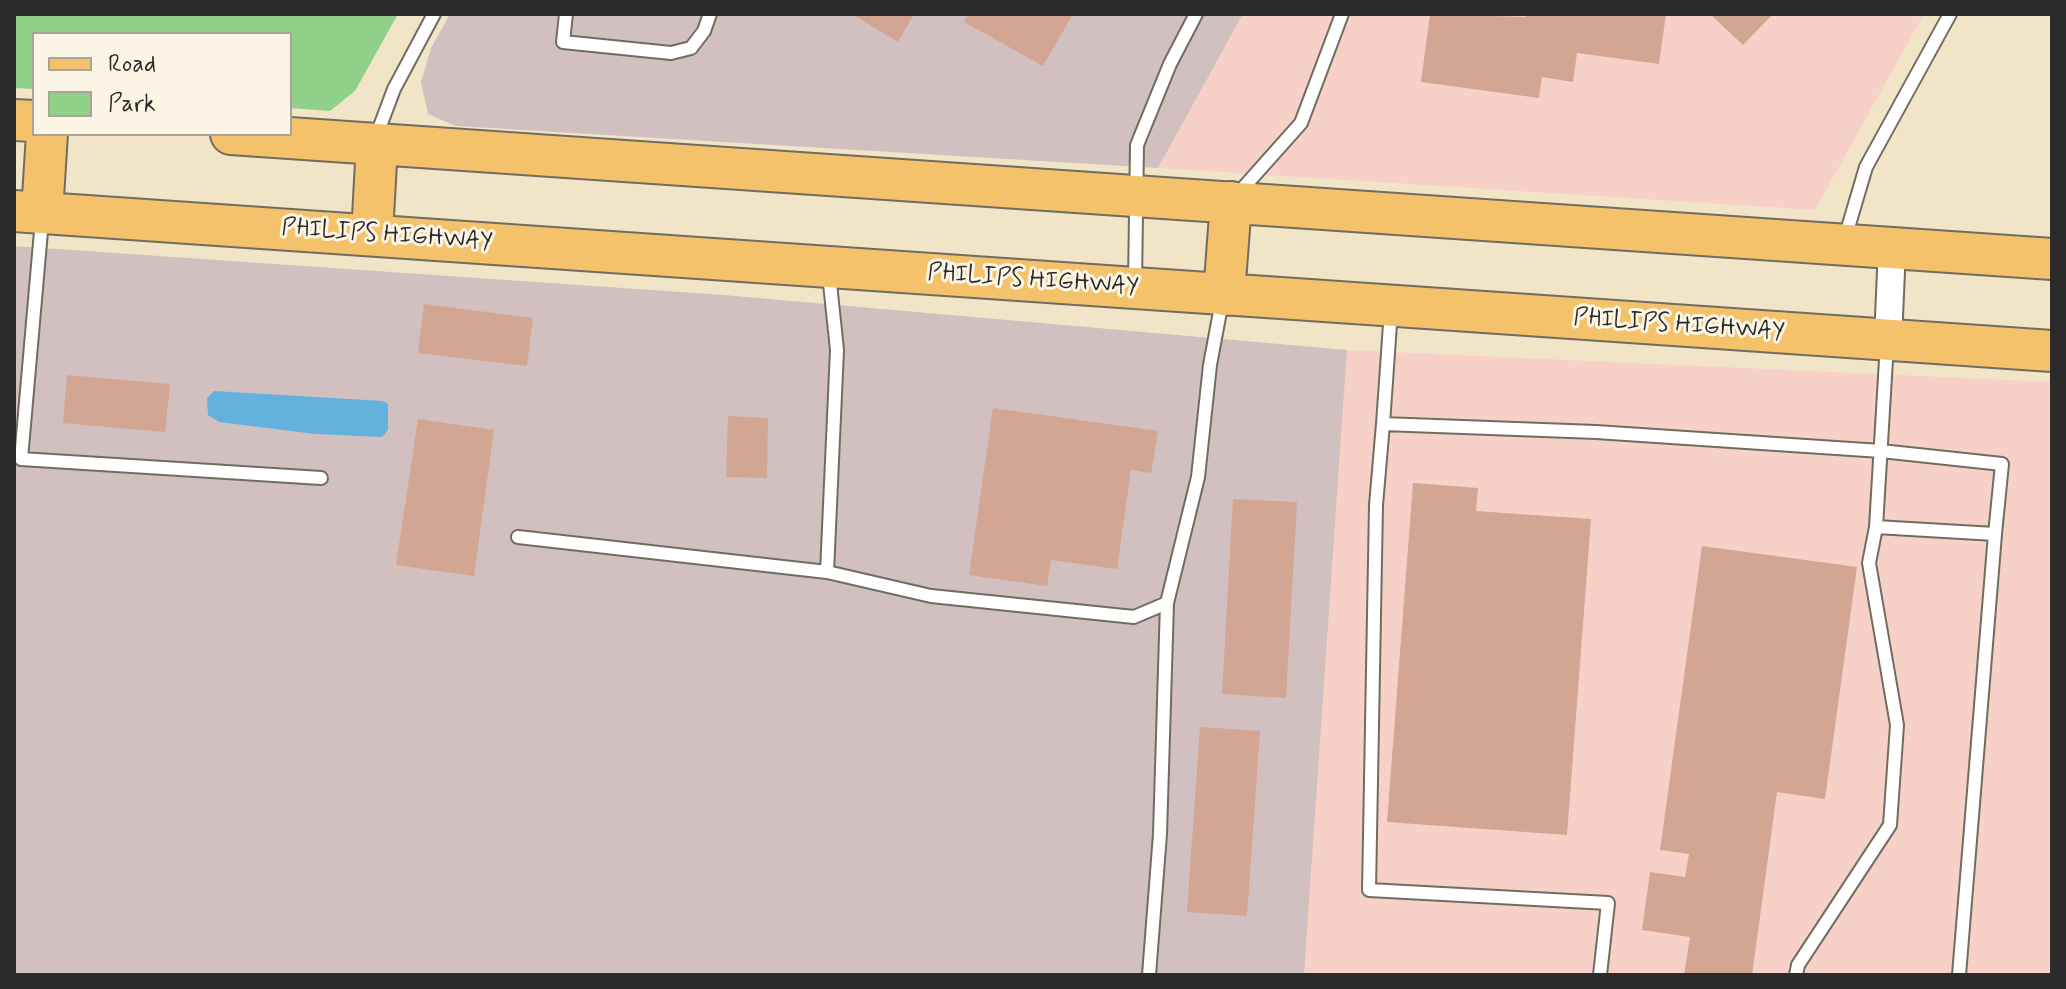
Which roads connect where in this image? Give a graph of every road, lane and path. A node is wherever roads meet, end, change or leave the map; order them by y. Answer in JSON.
{"nodes":[{"id":1,"x":434,"y":14,"type":"edge"},
{"id":2,"x":566,"y":14,"type":"edge"},
{"id":3,"x":710,"y":14,"type":"edge"},
{"id":4,"x":1196,"y":14,"type":"edge"},
{"id":5,"x":1342,"y":14,"type":"edge"},
{"id":6,"x":1950,"y":14,"type":"edge"},
{"id":7,"x":47,"y":136,"type":"edge"},
{"id":8,"x":260,"y":136,"type":"edge"},
{"id":9,"x":375,"y":144,"type":"junction"},
{"id":10,"x":1135,"y":195,"type":"junction"},
{"id":11,"x":1231,"y":202,"type":"junction"},
{"id":12,"x":28,"y":212,"type":"edge"},
{"id":13,"x":372,"y":235,"type":"junction"},
{"id":14,"x":1843,"y":245,"type":"junction"},
{"id":15,"x":1892,"y":248,"type":"junction"},
{"id":16,"x":2052,"y":259,"type":"edge"},
{"id":17,"x":828,"y":267,"type":"junction"},
{"id":18,"x":1135,"y":288,"type":"junction"},
{"id":19,"x":1224,"y":295,"type":"junction"},
{"id":20,"x":1391,"y":306,"type":"junction"},
{"id":21,"x":1888,"y":340,"type":"junction"},
{"id":22,"x":2052,"y":351,"type":"edge"},
{"id":23,"x":1383,"y":424,"type":"junction"},
{"id":24,"x":1881,"y":451,"type":"junction"},
{"id":25,"x":321,"y":478,"type":"dead end"},
{"id":26,"x":1876,"y":527,"type":"junction"},
{"id":27,"x":1995,"y":534,"type":"junction"},
{"id":28,"x":518,"y":537,"type":"dead end"},
{"id":29,"x":827,"y":572,"type":"junction"},
{"id":30,"x":1167,"y":603,"type":"junction"},
{"id":31,"x":1149,"y":975,"type":"edge"},
{"id":32,"x":1600,"y":975,"type":"edge"},
{"id":33,"x":1796,"y":975,"type":"edge"},
{"id":34,"x":1959,"y":975,"type":"edge"}],
"edges":[{"from":1,"to":9,"type":"lane"},
{"from":2,"to":3,"type":"lane"},
{"from":4,"to":10,"type":"lane"},
{"from":5,"to":11,"type":"lane"},
{"from":6,"to":14,"type":"lane"},
{"from":7,"to":12,"type":"main road"},
{"from":8,"to":9,"type":"main road"},
{"from":9,"to":10,"type":"main road"},
{"from":9,"to":13,"type":"main road"},
{"from":10,"to":11,"type":"main road"},
{"from":10,"to":18,"type":"lane"},
{"from":11,"to":14,"type":"main road"},
{"from":11,"to":19,"type":"main road"},
{"from":12,"to":13,"type":"main road","name":"PHILIPS HIGHWAY"},
{"from":12,"to":25,"type":"lane"},
{"from":13,"to":17,"type":"main road","name":"PHILIPS HIGHWAY"},
{"from":14,"to":15,"type":"main road"},
{"from":15,"to":16,"type":"main road"},
{"from":15,"to":21,"type":"street"},
{"from":17,"to":18,"type":"main road","name":"PHILIPS HIGHWAY"},
{"from":17,"to":29,"type":"lane"},
{"from":18,"to":19,"type":"main road","name":"PHILIPS HIGHWAY"},
{"from":19,"to":20,"type":"main road","name":"PHILIPS HIGHWAY"},
{"from":19,"to":30,"type":"lane"},
{"from":20,"to":21,"type":"main road","name":"PHILIPS HIGHWAY"},
{"from":20,"to":23,"type":"lane"},
{"from":21,"to":22,"type":"main road","name":"PHILIPS HIGHWAY"},
{"from":21,"to":24,"type":"lane"},
{"from":23,"to":24,"type":"lane"},
{"from":23,"to":32,"type":"lane"},
{"from":24,"to":26,"type":"lane"},
{"from":24,"to":27,"type":"lane"},
{"from":26,"to":27,"type":"lane"},
{"from":26,"to":33,"type":"lane"},
{"from":27,"to":34,"type":"lane"},
{"from":28,"to":29,"type":"lane"},
{"from":29,"to":30,"type":"lane"},
{"from":30,"to":31,"type":"lane"}]}
